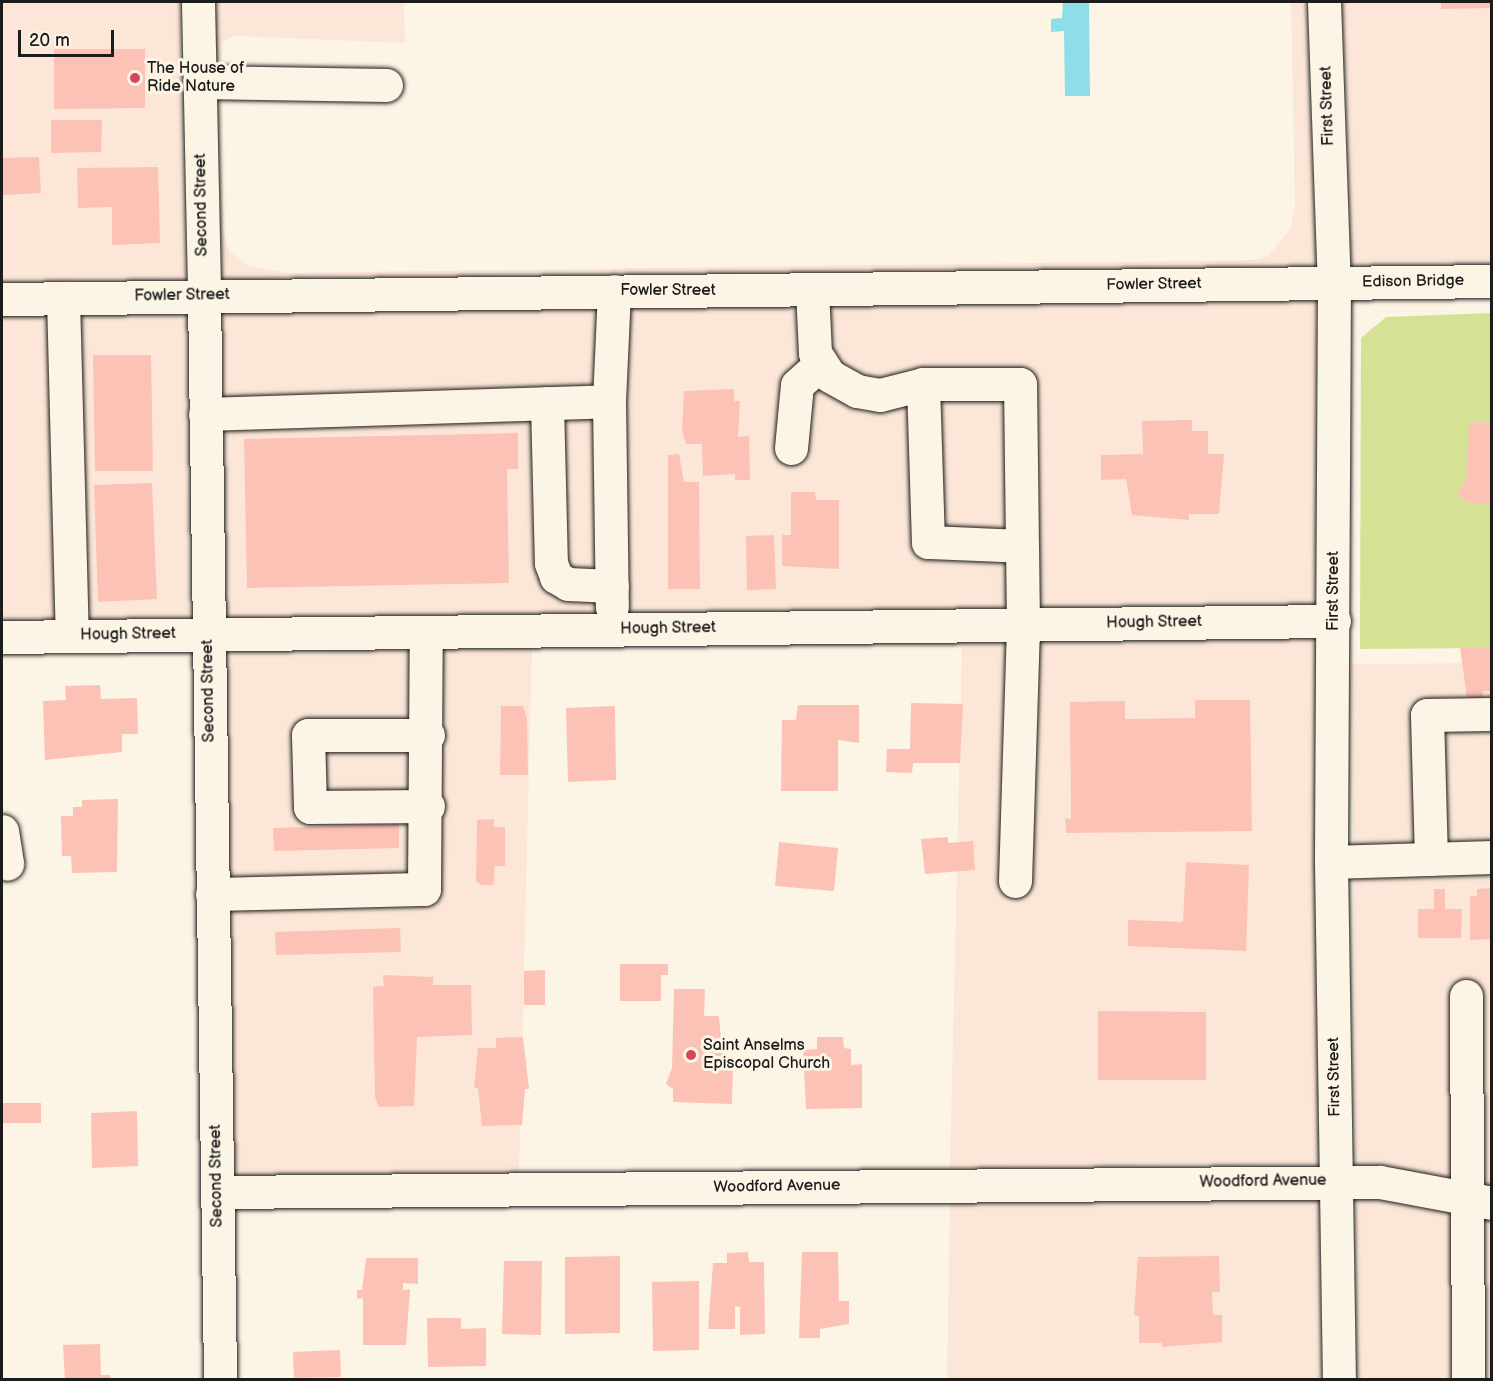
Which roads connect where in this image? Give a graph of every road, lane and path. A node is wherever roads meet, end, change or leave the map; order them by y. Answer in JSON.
{"nodes":[{"id":1,"x":198,"y":2,"type":"edge"},
{"id":2,"x":1324,"y":2,"type":"edge"},
{"id":3,"x":200,"y":82,"type":"junction"},
{"id":4,"x":386,"y":85,"type":"dead end"},
{"id":5,"x":1491,"y":281,"type":"edge"},
{"id":6,"x":1334,"y":282,"type":"junction"},
{"id":7,"x":812,"y":290,"type":"junction"},
{"id":8,"x":614,"y":291,"type":"junction"},
{"id":9,"x":204,"y":296,"type":"junction"},
{"id":10,"x":63,"y":298,"type":"junction"},
{"id":11,"x":2,"y":299,"type":"edge"},
{"id":12,"x":819,"y":365,"type":"junction"},
{"id":13,"x":923,"y":384,"type":"junction"},
{"id":14,"x":609,"y":401,"type":"junction"},
{"id":15,"x":547,"y":403,"type":"junction"},
{"id":16,"x":205,"y":414,"type":"junction"},
{"id":17,"x":792,"y":448,"type":"dead end"},
{"id":18,"x":1022,"y":546,"type":"junction"},
{"id":19,"x":612,"y":586,"type":"junction"},
{"id":20,"x":1334,"y":621,"type":"junction"},
{"id":21,"x":1023,"y":625,"type":"junction"},
{"id":22,"x":613,"y":630,"type":"junction"},
{"id":23,"x":426,"y":632,"type":"junction"},
{"id":24,"x":208,"y":635,"type":"junction"},
{"id":25,"x":72,"y":636,"type":"junction"},
{"id":26,"x":2,"y":637,"type":"edge"},
{"id":27,"x":1491,"y":714,"type":"edge"},
{"id":28,"x":428,"y":735,"type":"junction"},
{"id":29,"x":428,"y":806,"type":"junction"},
{"id":30,"x":2,"y":831,"type":"edge"},
{"id":31,"x":1491,"y":857,"type":"edge"},
{"id":32,"x":1431,"y":859,"type":"junction"},
{"id":33,"x":1332,"y":862,"type":"junction"},
{"id":34,"x":7,"y":864,"type":"dead end"},
{"id":35,"x":1016,"y":881,"type":"dead end"},
{"id":36,"x":212,"y":894,"type":"junction"},
{"id":37,"x":1466,"y":996,"type":"dead end"},
{"id":38,"x":1337,"y":1182,"type":"junction"},
{"id":39,"x":217,"y":1192,"type":"junction"},
{"id":40,"x":1479,"y":1201,"type":"edge"},
{"id":41,"x":220,"y":1380,"type":"edge"},
{"id":42,"x":1339,"y":1380,"type":"edge"},
{"id":43,"x":1468,"y":1380,"type":"edge"}],
"edges":[{"from":1,"to":3,"type":"main road","name":"Second Street"},
{"from":2,"to":6,"type":"main road","name":"First Street"},
{"from":3,"to":4,"type":"main road"},
{"from":3,"to":9,"type":"main road","name":"Second Street"},
{"from":5,"to":6,"type":"main road","name":"Edison Bridge"},
{"from":6,"to":7,"type":"main road","name":"Fowler Street"},
{"from":6,"to":20,"type":"main road","name":"First Street"},
{"from":7,"to":8,"type":"main road","name":"Fowler Street"},
{"from":7,"to":12,"type":"main road"},
{"from":8,"to":9,"type":"main road","name":"Fowler Street"},
{"from":8,"to":14,"type":"main road"},
{"from":9,"to":10,"type":"main road","name":"Fowler Street"},
{"from":9,"to":16,"type":"main road","name":"Second Street"},
{"from":10,"to":11,"type":"main road","name":"Fowler Street"},
{"from":10,"to":25,"type":"main road"},
{"from":12,"to":13,"type":"main road"},
{"from":12,"to":17,"type":"main road"},
{"from":13,"to":18,"type":"main road"},
{"from":13,"to":18,"type":"main road"},
{"from":14,"to":15,"type":"main road"},
{"from":14,"to":19,"type":"main road"},
{"from":15,"to":16,"type":"main road"},
{"from":15,"to":19,"type":"main road"},
{"from":16,"to":24,"type":"main road","name":"Second Street"},
{"from":18,"to":21,"type":"main road"},
{"from":19,"to":22,"type":"main road"},
{"from":20,"to":21,"type":"main road","name":"Hough Street"},
{"from":20,"to":33,"type":"main road","name":"First Street"},
{"from":21,"to":22,"type":"main road","name":"Hough Street"},
{"from":21,"to":35,"type":"main road"},
{"from":22,"to":23,"type":"main road","name":"Hough Street"},
{"from":23,"to":24,"type":"main road","name":"Hough Street"},
{"from":23,"to":28,"type":"main road"},
{"from":24,"to":25,"type":"main road","name":"Hough Street"},
{"from":24,"to":36,"type":"main road","name":"Second Street"},
{"from":25,"to":26,"type":"main road","name":"Hough Street"},
{"from":27,"to":32,"type":"main road"},
{"from":28,"to":29,"type":"main road"},
{"from":28,"to":29,"type":"main road"},
{"from":29,"to":36,"type":"main road"},
{"from":30,"to":34,"type":"main road"},
{"from":31,"to":32,"type":"main road"},
{"from":32,"to":33,"type":"main road"},
{"from":33,"to":38,"type":"main road","name":"First Street"},
{"from":36,"to":39,"type":"main road","name":"Second Street"},
{"from":37,"to":40,"type":"main road"},
{"from":38,"to":39,"type":"main road","name":"Woodford Avenue"},
{"from":38,"to":40,"type":"main road"},
{"from":38,"to":42,"type":"main road","name":"First Street"},
{"from":39,"to":41,"type":"main road","name":"Second Street"},
{"from":40,"to":43,"type":"main road"}]}
